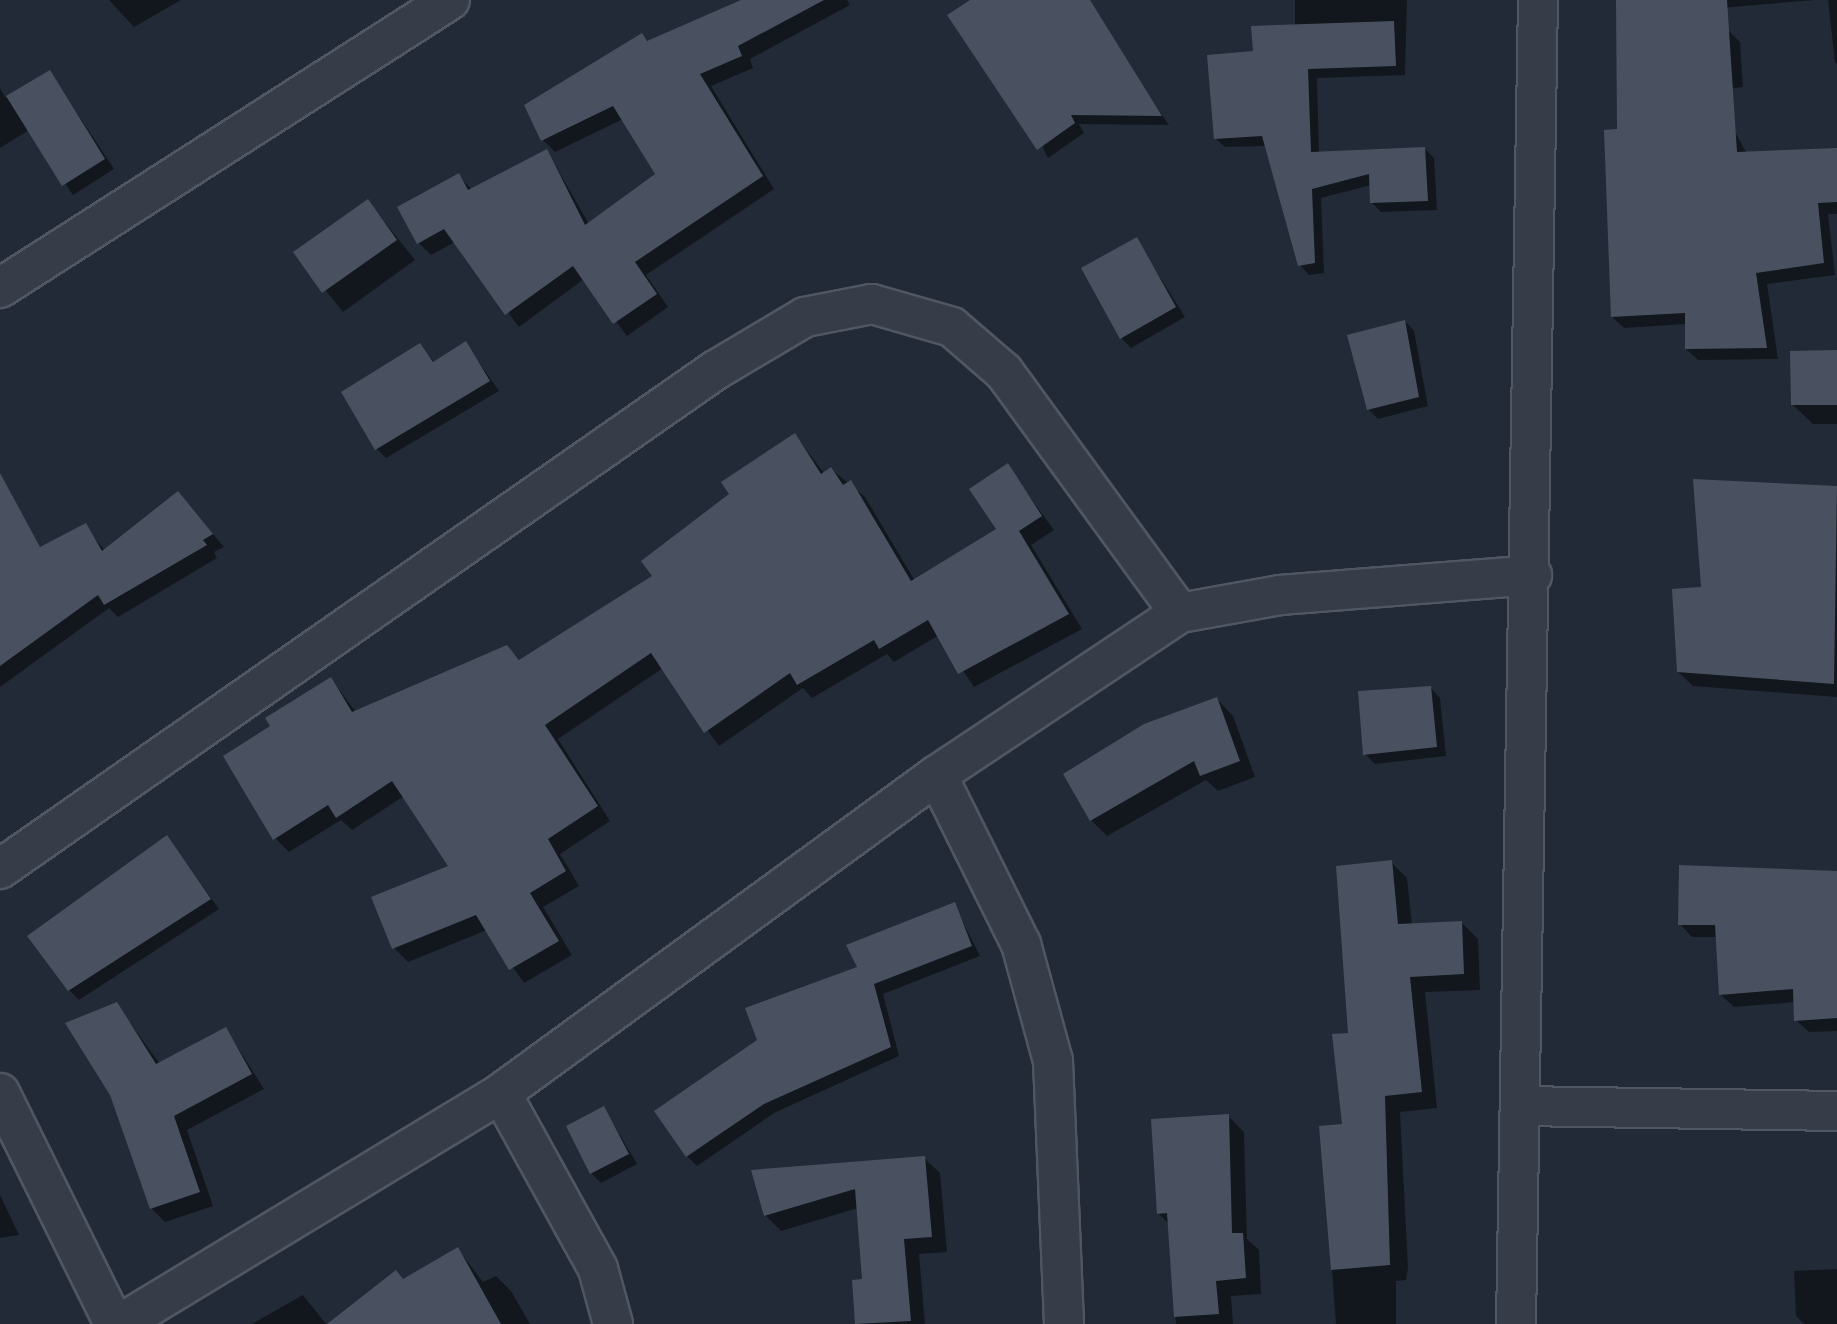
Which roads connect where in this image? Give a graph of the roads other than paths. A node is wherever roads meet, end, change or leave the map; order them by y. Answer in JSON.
{"nodes":[{"id":1,"x":450,"y":0,"type":"edge"},
{"id":2,"x":1538,"y":0,"type":"edge"},
{"id":3,"x":0,"y":288,"type":"edge"},
{"id":4,"x":1532,"y":575,"type":"junction"},
{"id":5,"x":1180,"y":613,"type":"junction"},
{"id":6,"x":937,"y":775,"type":"junction"},
{"id":7,"x":0,"y":869,"type":"edge"},
{"id":8,"x":0,"y":1093,"type":"edge"},
{"id":9,"x":501,"y":1093,"type":"junction"},
{"id":10,"x":1520,"y":1106,"type":"junction"},
{"id":11,"x":1837,"y":1111,"type":"edge"},
{"id":12,"x":114,"y":1324,"type":"edge"},
{"id":13,"x":120,"y":1324,"type":"edge"},
{"id":14,"x":612,"y":1324,"type":"edge"},
{"id":15,"x":1064,"y":1324,"type":"edge"},
{"id":16,"x":1516,"y":1324,"type":"edge"}],
"edges":[{"from":1,"to":3,"type":"street"},
{"from":2,"to":4,"type":"street"},
{"from":4,"to":5,"type":"street"},
{"from":4,"to":10,"type":"street"},
{"from":5,"to":6,"type":"street"},
{"from":5,"to":7,"type":"street"},
{"from":6,"to":9,"type":"street"},
{"from":6,"to":15,"type":"street"},
{"from":8,"to":12,"type":"street"},
{"from":9,"to":13,"type":"street"},
{"from":9,"to":14,"type":"street"},
{"from":10,"to":11,"type":"street"},
{"from":10,"to":16,"type":"street"}]}
